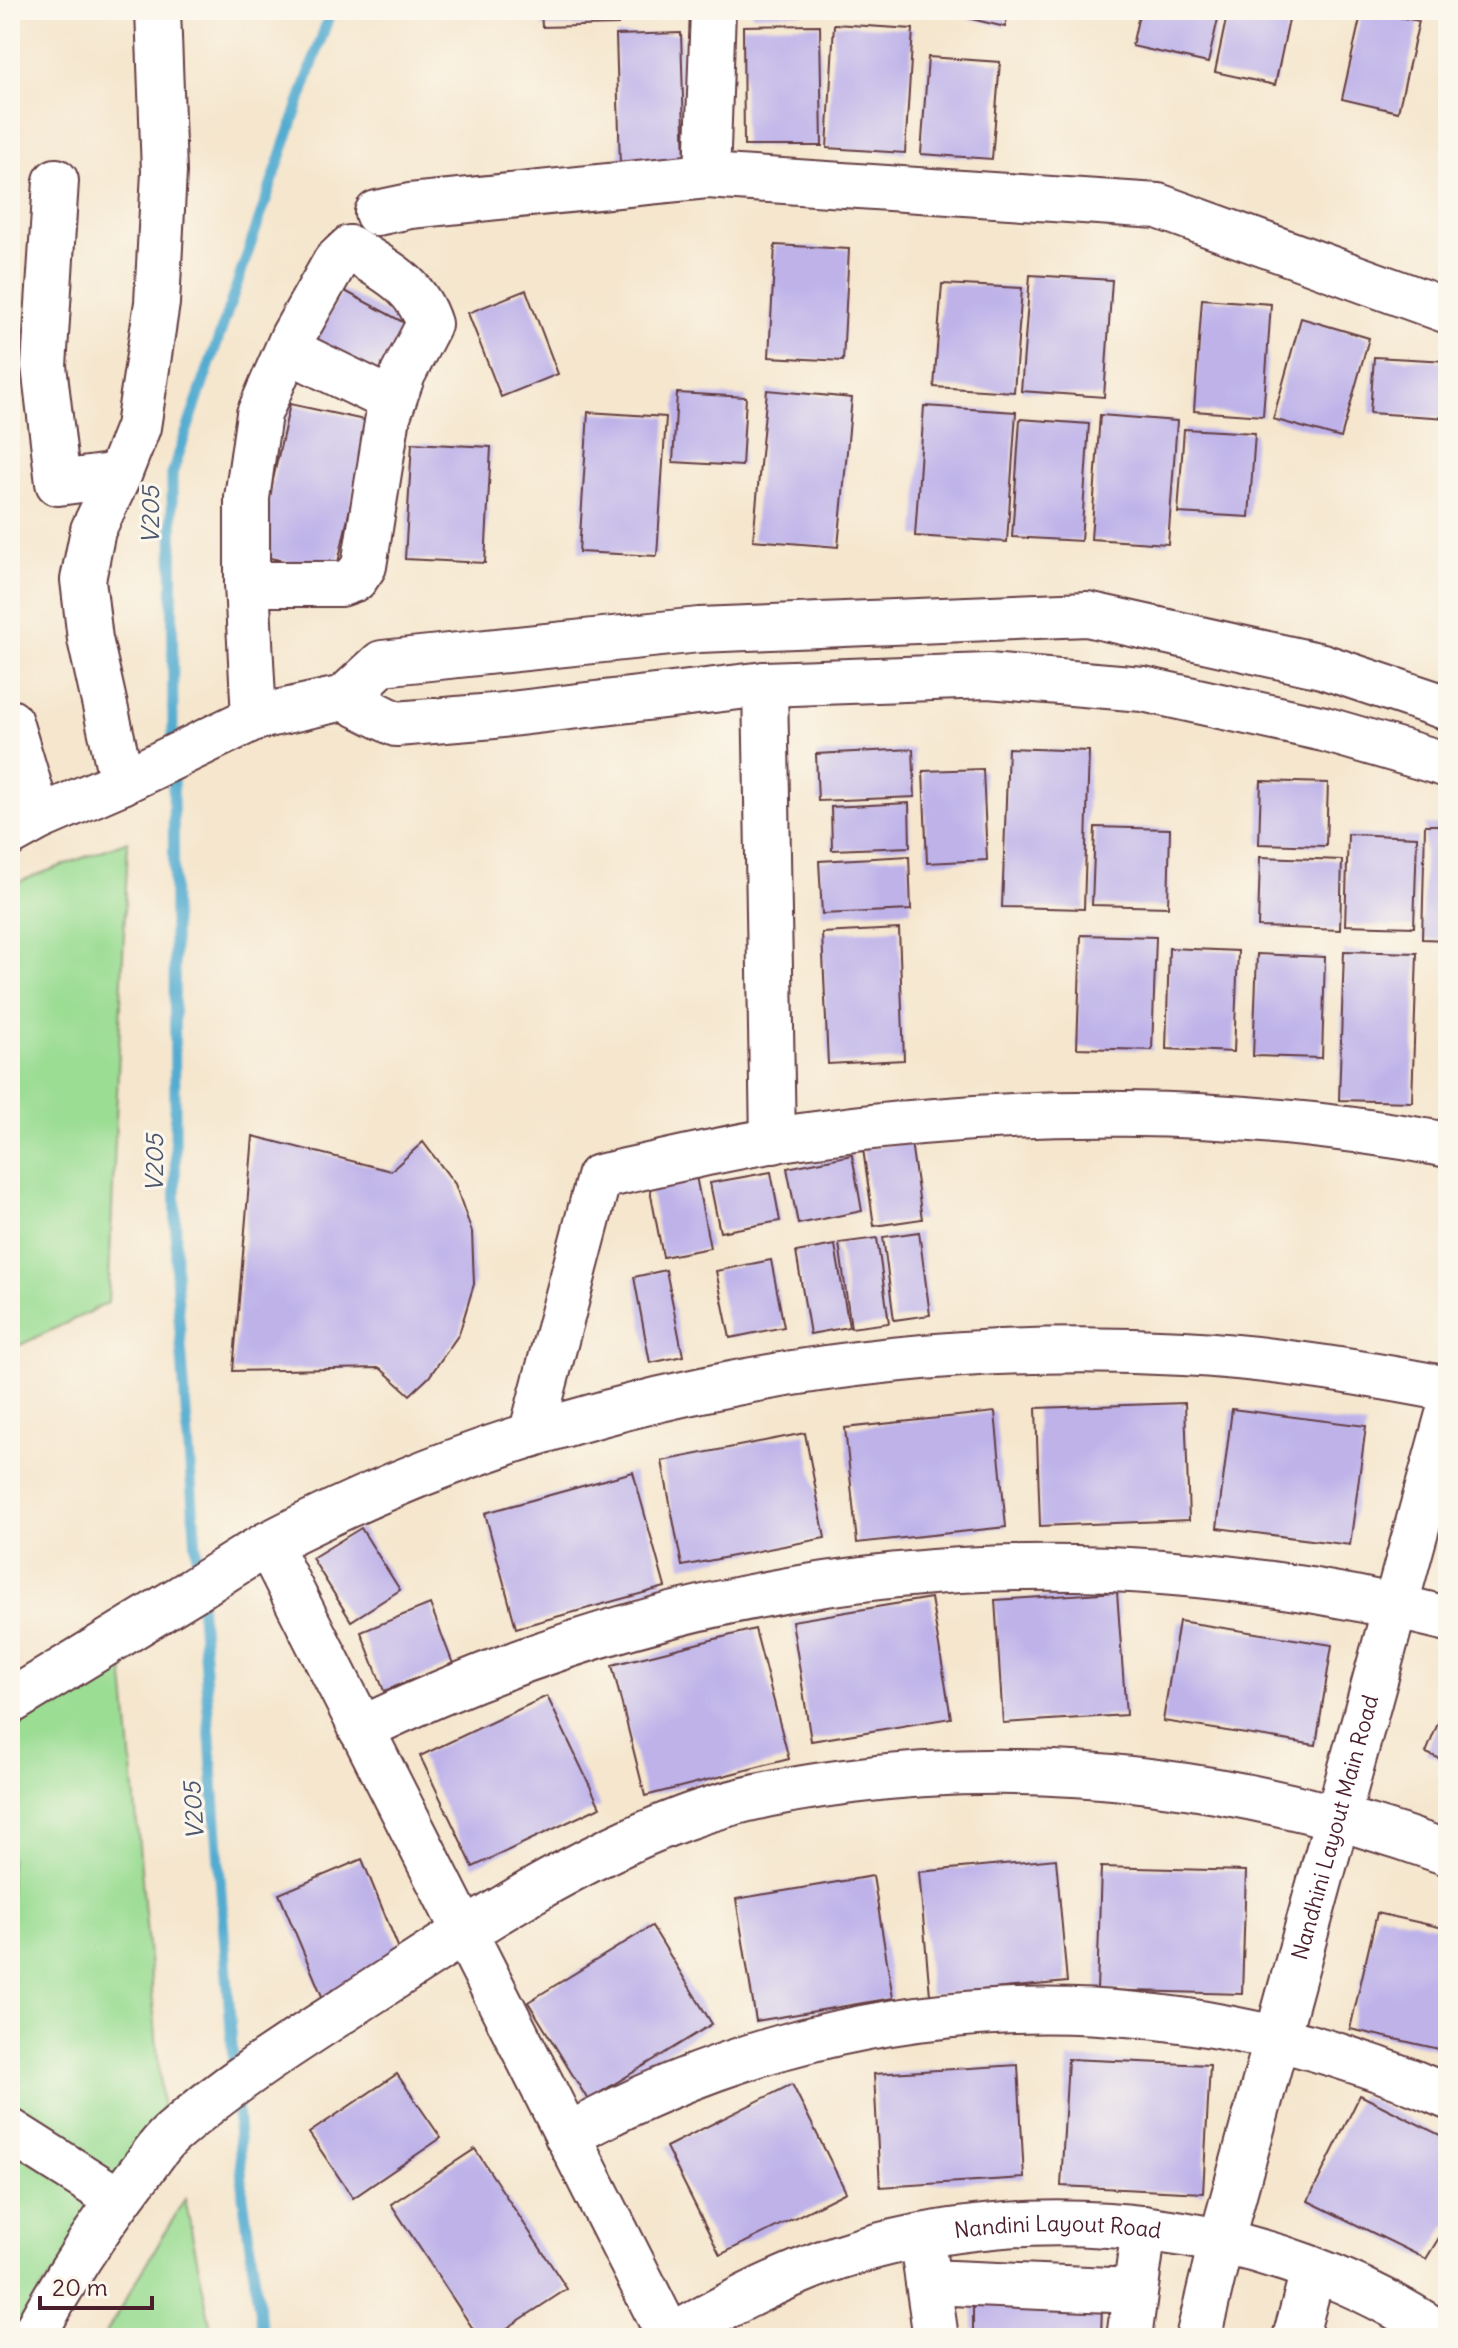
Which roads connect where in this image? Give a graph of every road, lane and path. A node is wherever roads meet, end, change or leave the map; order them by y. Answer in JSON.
{"nodes":[{"id":1,"x":158,"y":10,"type":"edge"},
{"id":2,"x":713,"y":10,"type":"edge"},
{"id":3,"x":707,"y":176,"type":"junction"},
{"id":4,"x":56,"y":181,"type":"dead end"},
{"id":5,"x":377,"y":213,"type":"dead end"},
{"id":6,"x":1448,"y":311,"type":"edge"},
{"id":7,"x":288,"y":350,"type":"junction"},
{"id":8,"x":393,"y":401,"type":"junction"},
{"id":9,"x":119,"y":475,"type":"junction"},
{"id":10,"x":247,"y":584,"type":"junction"},
{"id":11,"x":765,"y":684,"type":"junction"},
{"id":12,"x":344,"y":698,"type":"junction"},
{"id":13,"x":1448,"y":708,"type":"edge"},
{"id":14,"x":254,"y":718,"type":"junction"},
{"id":15,"x":10,"y":722,"type":"edge"},
{"id":16,"x":1448,"y":765,"type":"edge"},
{"id":17,"x":156,"y":766,"type":"junction"},
{"id":18,"x":24,"y":826,"type":"edge"},
{"id":19,"x":773,"y":1141,"type":"junction"},
{"id":20,"x":1448,"y":1145,"type":"edge"},
{"id":21,"x":1448,"y":1389,"type":"edge"},
{"id":22,"x":1448,"y":1414,"type":"edge"},
{"id":23,"x":531,"y":1435,"type":"junction"},
{"id":24,"x":268,"y":1544,"type":"junction"},
{"id":25,"x":1396,"y":1605,"type":"junction"},
{"id":26,"x":1448,"y":1619,"type":"edge"},
{"id":27,"x":10,"y":1702,"type":"edge"},
{"id":28,"x":361,"y":1729,"type":"junction"},
{"id":29,"x":1338,"y":1817,"type":"junction"},
{"id":30,"x":1448,"y":1853,"type":"edge"},
{"id":31,"x":464,"y":1931,"type":"junction"},
{"id":32,"x":1277,"y":2037,"type":"junction"},
{"id":33,"x":1448,"y":2097,"type":"edge"},
{"id":34,"x":10,"y":2131,"type":"edge"},
{"id":35,"x":567,"y":2136,"type":"junction"},
{"id":36,"x":119,"y":2200,"type":"junction"},
{"id":37,"x":1144,"y":2228,"type":"junction"},
{"id":38,"x":921,"y":2237,"type":"junction"},
{"id":39,"x":1221,"y":2242,"type":"junction"},
{"id":40,"x":1313,"y":2271,"type":"junction"},
{"id":41,"x":928,"y":2282,"type":"junction"},
{"id":42,"x":1135,"y":2291,"type":"junction"},
{"id":43,"x":1297,"y":2337,"type":"edge"},
{"id":44,"x":32,"y":2338,"type":"edge"},
{"id":45,"x":670,"y":2338,"type":"edge"},
{"id":46,"x":936,"y":2338,"type":"edge"},
{"id":47,"x":1129,"y":2338,"type":"edge"},
{"id":48,"x":1198,"y":2338,"type":"edge"},
{"id":49,"x":1446,"y":2338,"type":"edge"}],
"edges":[{"from":1,"to":9,"type":"street"},
{"from":2,"to":3,"type":"street"},
{"from":3,"to":5,"type":"street"},
{"from":3,"to":6,"type":"street"},
{"from":4,"to":9,"type":"street"},
{"from":7,"to":8,"type":"street"},
{"from":7,"to":8,"type":"street"},
{"from":7,"to":10,"type":"street"},
{"from":8,"to":10,"type":"street"},
{"from":9,"to":17,"type":"street"},
{"from":10,"to":14,"type":"street"},
{"from":11,"to":12,"type":"street"},
{"from":11,"to":16,"type":"street"},
{"from":11,"to":19,"type":"street"},
{"from":12,"to":13,"type":"street"},
{"from":12,"to":14,"type":"street"},
{"from":14,"to":17,"type":"street"},
{"from":15,"to":18,"type":"street"},
{"from":17,"to":18,"type":"street"},
{"from":19,"to":20,"type":"street"},
{"from":19,"to":23,"type":"street"},
{"from":21,"to":23,"type":"street"},
{"from":22,"to":25,"type":"street","name":"Nandhini Layout Main Road"},
{"from":23,"to":24,"type":"street"},
{"from":24,"to":27,"type":"street"},
{"from":24,"to":28,"type":"street"},
{"from":25,"to":26,"type":"street"},
{"from":25,"to":28,"type":"street"},
{"from":25,"to":29,"type":"street","name":"Nandhini Layout Main Road"},
{"from":28,"to":31,"type":"street"},
{"from":29,"to":30,"type":"street"},
{"from":29,"to":31,"type":"street"},
{"from":29,"to":32,"type":"street","name":"Nandhini Layout Main Road"},
{"from":31,"to":35,"type":"street"},
{"from":31,"to":36,"type":"street"},
{"from":32,"to":33,"type":"street"},
{"from":32,"to":35,"type":"street"},
{"from":32,"to":39,"type":"street","name":"Nandhini Layout Main Road"},
{"from":34,"to":36,"type":"street"},
{"from":35,"to":45,"type":"street"},
{"from":36,"to":44,"type":"street"},
{"from":37,"to":38,"type":"street","name":"Nandini Layout Road"},
{"from":37,"to":39,"type":"street","name":"Nandini Layout Road"},
{"from":37,"to":42,"type":"street"},
{"from":38,"to":41,"type":"street"},
{"from":38,"to":45,"type":"street","name":"Nandini Layout Road"},
{"from":39,"to":40,"type":"street","name":"Nandini Layout Road"},
{"from":39,"to":48,"type":"street","name":"Nandhini Layout Main Road"},
{"from":40,"to":43,"type":"street"},
{"from":40,"to":49,"type":"street","name":"Nandini Layout Road"},
{"from":41,"to":42,"type":"street"},
{"from":41,"to":46,"type":"street"},
{"from":42,"to":47,"type":"street"}]}
